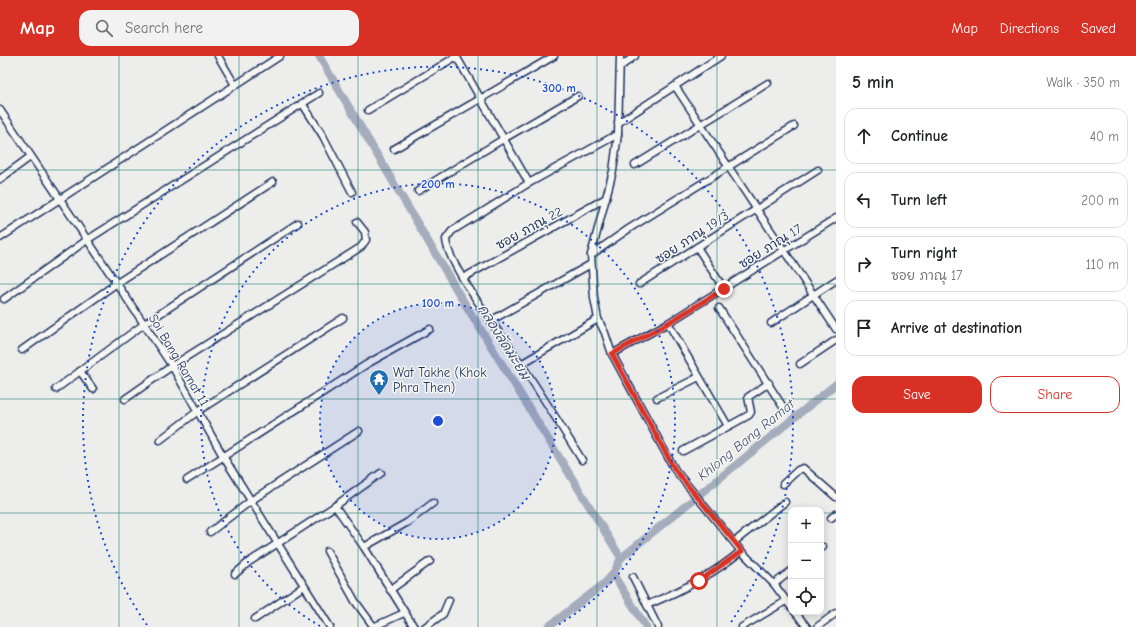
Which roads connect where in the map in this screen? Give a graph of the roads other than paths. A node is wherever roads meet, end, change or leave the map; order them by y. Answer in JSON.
{"nodes":[{"id":1,"x":218,"y":56,"type":"edge"},
{"id":2,"x":280,"y":56,"type":"edge"},
{"id":3,"x":456,"y":56,"type":"edge"},
{"id":4,"x":554,"y":56,"type":"edge"},
{"id":5,"x":620,"y":56,"type":"edge"},
{"id":6,"x":635,"y":56,"type":"edge"},
{"id":7,"x":721,"y":56,"type":"edge"},
{"id":8,"x":621,"y":66,"type":"junction"},
{"id":9,"x":768,"y":83,"type":"dead end"},
{"id":10,"x":235,"y":85,"type":"junction"},
{"id":11,"x":675,"y":86,"type":"junction"},
{"id":12,"x":319,"y":93,"type":"dead end"},
{"id":13,"x":578,"y":96,"type":"dead end"},
{"id":14,"x":480,"y":99,"type":"junction"},
{"id":15,"x":302,"y":103,"type":"junction"},
{"id":16,"x":368,"y":110,"type":"dead end"},
{"id":17,"x":1,"y":114,"type":"edge"},
{"id":18,"x":618,"y":123,"type":"junction"},
{"id":19,"x":701,"y":125,"type":"junction"},
{"id":20,"x":794,"y":126,"type":"dead end"},
{"id":21,"x":618,"y":134,"type":"junction"},
{"id":22,"x":504,"y":138,"type":"junction"},
{"id":23,"x":394,"y":149,"type":"dead end"},
{"id":24,"x":30,"y":157,"type":"junction"},
{"id":25,"x":635,"y":165,"type":"dead end"},
{"id":26,"x":728,"y":167,"type":"junction"},
{"id":27,"x":818,"y":170,"type":"dead end"},
{"id":28,"x":0,"y":179,"type":"edge"},
{"id":29,"x":274,"y":182,"type":"dead end"},
{"id":30,"x":529,"y":183,"type":"junction"},
{"id":31,"x":418,"y":191,"type":"dead end"},
{"id":32,"x":352,"y":192,"type":"dead end"},
{"id":33,"x":606,"y":198,"type":"junction"},
{"id":34,"x":59,"y":199,"type":"junction"},
{"id":35,"x":757,"y":208,"type":"junction"},
{"id":36,"x":836,"y":218,"type":"edge"},
{"id":37,"x":357,"y":222,"type":"dead end"},
{"id":38,"x":298,"y":223,"type":"dead end"},
{"id":39,"x":0,"y":238,"type":"edge"},
{"id":40,"x":87,"y":240,"type":"junction"},
{"id":41,"x":697,"y":247,"type":"junction"},
{"id":42,"x":784,"y":251,"type":"junction"},
{"id":43,"x":591,"y":255,"type":"junction"},
{"id":44,"x":591,"y":264,"type":"junction"},
{"id":45,"x":463,"y":278,"type":"junction"},
{"id":46,"x":836,"y":280,"type":"edge"},
{"id":47,"x":117,"y":283,"type":"junction"},
{"id":48,"x":639,"y":284,"type":"dead end"},
{"id":49,"x":724,"y":289,"type":"junction"},
{"id":50,"x":813,"y":295,"type":"junction"},
{"id":51,"x":4,"y":299,"type":"dead end"},
{"id":52,"x":719,"y":308,"type":"dead end"},
{"id":53,"x":343,"y":318,"type":"dead end"},
{"id":54,"x":598,"y":319,"type":"junction"},
{"id":55,"x":492,"y":320,"type":"junction"},
{"id":56,"x":668,"y":323,"type":"junction"},
{"id":57,"x":771,"y":323,"type":"dead end"},
{"id":58,"x":144,"y":324,"type":"junction"},
{"id":59,"x":430,"y":329,"type":"dead end"},
{"id":60,"x":836,"y":329,"type":"edge"},
{"id":61,"x":836,"y":340,"type":"edge"},
{"id":62,"x":22,"y":350,"type":"dead end"},
{"id":63,"x":612,"y":354,"type":"junction"},
{"id":64,"x":521,"y":364,"type":"junction"},
{"id":65,"x":800,"y":364,"type":"dead end"},
{"id":66,"x":172,"y":366,"type":"junction"},
{"id":67,"x":80,"y":371,"type":"junction"},
{"id":68,"x":699,"y":377,"type":"junction"},
{"id":69,"x":769,"y":383,"type":"junction"},
{"id":70,"x":56,"y":389,"type":"dead end"},
{"id":71,"x":93,"y":389,"type":"dead end"},
{"id":72,"x":657,"y":398,"type":"dead end"},
{"id":73,"x":125,"y":399,"type":"dead end"},
{"id":74,"x":785,"y":410,"type":"dead end"},
{"id":75,"x":198,"y":411,"type":"junction"},
{"id":76,"x":728,"y":426,"type":"junction"},
{"id":77,"x":359,"y":431,"type":"dead end"},
{"id":78,"x":160,"y":440,"type":"dead end"},
{"id":79,"x":683,"y":451,"type":"dead end"},
{"id":80,"x":223,"y":456,"type":"junction"},
{"id":81,"x":582,"y":460,"type":"dead end"},
{"id":82,"x":382,"y":473,"type":"dead end"},
{"id":83,"x":187,"y":480,"type":"dead end"},
{"id":84,"x":783,"y":484,"type":"dead end"},
{"id":85,"x":836,"y":497,"type":"edge"},
{"id":86,"x":252,"y":500,"type":"junction"},
{"id":87,"x":785,"y":502,"type":"dead end"},
{"id":88,"x":433,"y":503,"type":"dead end"},
{"id":89,"x":335,"y":506,"type":"junction"},
{"id":90,"x":210,"y":532,"type":"dead end"},
{"id":91,"x":734,"y":542,"type":"junction"},
{"id":92,"x":278,"y":543,"type":"junction"},
{"id":93,"x":364,"y":547,"type":"junction"},
{"id":94,"x":327,"y":551,"type":"dead end"},
{"id":95,"x":742,"y":551,"type":"junction"},
{"id":96,"x":430,"y":561,"type":"dead end"},
{"id":97,"x":788,"y":573,"type":"edge"},
{"id":98,"x":235,"y":574,"type":"dead end"},
{"id":99,"x":633,"y":577,"type":"dead end"},
{"id":100,"x":774,"y":584,"type":"junction"},
{"id":101,"x":304,"y":586,"type":"junction"},
{"id":102,"x":390,"y":590,"type":"junction"},
{"id":103,"x":449,"y":600,"type":"dead end"},
{"id":104,"x":786,"y":601,"type":"junction"},
{"id":105,"x":788,"y":603,"type":"edge"},
{"id":106,"x":647,"y":605,"type":"junction"},
{"id":107,"x":404,"y":613,"type":"junction"},
{"id":108,"x":836,"y":613,"type":"edge"},
{"id":109,"x":797,"y":615,"type":"edge"},
{"id":110,"x":255,"y":619,"type":"dead end"},
{"id":111,"x":330,"y":627,"type":"edge"},
{"id":112,"x":374,"y":627,"type":"edge"},
{"id":113,"x":414,"y":627,"type":"edge"},
{"id":114,"x":425,"y":627,"type":"edge"},
{"id":115,"x":658,"y":627,"type":"edge"},
{"id":116,"x":742,"y":627,"type":"edge"},
{"id":117,"x":807,"y":627,"type":"edge"},
{"id":118,"x":817,"y":627,"type":"edge"}],
"edges":[{"from":1,"to":10,"type":"street"},
{"from":2,"to":10,"type":"street"},
{"from":3,"to":14,"type":"street"},
{"from":3,"to":16,"type":"street"},
{"from":4,"to":14,"type":"street"},
{"from":5,"to":8,"type":"street"},
{"from":6,"to":8,"type":"street"},
{"from":7,"to":11,"type":"street"},
{"from":8,"to":18,"type":"street"},
{"from":9,"to":19,"type":"street"},
{"from":10,"to":34,"type":"street"},
{"from":11,"to":18,"type":"street"},
{"from":11,"to":19,"type":"street"},
{"from":12,"to":15,"type":"street"},
{"from":13,"to":22,"type":"street"},
{"from":14,"to":22,"type":"street"},
{"from":14,"to":23,"type":"street"},
{"from":15,"to":32,"type":"street"},
{"from":15,"to":40,"type":"street"},
{"from":17,"to":24,"type":"street","name":"Soi Bang Ramat 11"},
{"from":18,"to":21,"type":"street"},
{"from":19,"to":25,"type":"street"},
{"from":19,"to":26,"type":"street"},
{"from":20,"to":26,"type":"street"},
{"from":21,"to":30,"type":"street"},
{"from":21,"to":33,"type":"street"},
{"from":22,"to":30,"type":"street"},
{"from":22,"to":31,"type":"street"},
{"from":24,"to":28,"type":"street"},
{"from":24,"to":34,"type":"street","name":"Soi Bang Ramat 11"},
{"from":26,"to":35,"type":"street"},
{"from":26,"to":43,"type":"street"},
{"from":27,"to":35,"type":"street","name":"ซอย ภาณุ 19/3"},
{"from":29,"to":47,"type":"street"},
{"from":30,"to":45,"type":"street"},
{"from":33,"to":43,"type":"street"},
{"from":33,"to":45,"type":"street","name":"ซอย ภาณุ 22"},
{"from":34,"to":39,"type":"street"},
{"from":34,"to":40,"type":"street","name":"Soi Bang Ramat 11"},
{"from":35,"to":41,"type":"street","name":"ซอย ภาณุ 19/3"},
{"from":35,"to":42,"type":"street"},
{"from":36,"to":42,"type":"street","name":"ซอย ภาณุ 17"},
{"from":37,"to":66,"type":"street"},
{"from":38,"to":58,"type":"street"},
{"from":40,"to":47,"type":"street","name":"Soi Bang Ramat 11"},
{"from":40,"to":51,"type":"street"},
{"from":41,"to":48,"type":"street","name":"ซอย ภาณุ 19/3"},
{"from":41,"to":49,"type":"street"},
{"from":42,"to":49,"type":"street","name":"ซอย ภาณุ 17"},
{"from":42,"to":50,"type":"street"},
{"from":43,"to":44,"type":"street"},
{"from":44,"to":54,"type":"street"},
{"from":44,"to":55,"type":"street"},
{"from":45,"to":55,"type":"street"},
{"from":46,"to":50,"type":"street"},
{"from":47,"to":58,"type":"street","name":"Soi Bang Ramat 11"},
{"from":47,"to":62,"type":"street"},
{"from":49,"to":56,"type":"street","name":"ซอย ภาณุ 17"},
{"from":50,"to":57,"type":"street"},
{"from":50,"to":60,"type":"street"},
{"from":52,"to":69,"type":"street"},
{"from":53,"to":75,"type":"street"},
{"from":54,"to":63,"type":"street"},
{"from":54,"to":64,"type":"street"},
{"from":55,"to":64,"type":"street"},
{"from":56,"to":63,"type":"street","name":"ซอย ภาณุ 17"},
{"from":56,"to":68,"type":"street"},
{"from":58,"to":66,"type":"street","name":"Soi Bang Ramat 11"},
{"from":58,"to":67,"type":"street"},
{"from":59,"to":80,"type":"street"},
{"from":61,"to":65,"type":"street"},
{"from":63,"to":91,"type":"street"},
{"from":64,"to":81,"type":"street"},
{"from":66,"to":73,"type":"street"},
{"from":66,"to":75,"type":"street","name":"Soi Bang Ramat 11"},
{"from":67,"to":70,"type":"street"},
{"from":67,"to":71,"type":"street"},
{"from":68,"to":72,"type":"street"},
{"from":68,"to":76,"type":"street"},
{"from":69,"to":74,"type":"street"},
{"from":69,"to":76,"type":"street"},
{"from":75,"to":78,"type":"street"},
{"from":75,"to":80,"type":"street","name":"Soi Bang Ramat 11"},
{"from":76,"to":79,"type":"street"},
{"from":77,"to":86,"type":"street"},
{"from":80,"to":83,"type":"street"},
{"from":80,"to":86,"type":"street","name":"Soi Bang Ramat 11"},
{"from":82,"to":89,"type":"street"},
{"from":84,"to":85,"type":"street"},
{"from":86,"to":90,"type":"street"},
{"from":86,"to":92,"type":"street","name":"Soi Bang Ramat 11"},
{"from":87,"to":91,"type":"street"},
{"from":88,"to":93,"type":"street"},
{"from":89,"to":92,"type":"street"},
{"from":89,"to":93,"type":"street"},
{"from":91,"to":95,"type":"street"},
{"from":92,"to":98,"type":"street"},
{"from":92,"to":101,"type":"street","name":"Soi Bang Ramat 11"},
{"from":93,"to":102,"type":"street"},
{"from":94,"to":112,"type":"street"},
{"from":95,"to":100,"type":"street"},
{"from":95,"to":106,"type":"street"},
{"from":96,"to":102,"type":"street"},
{"from":97,"to":100,"type":"street"},
{"from":99,"to":106,"type":"street"},
{"from":100,"to":104,"type":"street"},
{"from":101,"to":110,"type":"street"},
{"from":101,"to":111,"type":"street","name":"Soi Bang Ramat 11"},
{"from":102,"to":107,"type":"street"},
{"from":103,"to":114,"type":"street"},
{"from":104,"to":105,"type":"street"},
{"from":104,"to":116,"type":"street"},
{"from":106,"to":115,"type":"street"},
{"from":107,"to":112,"type":"street"},
{"from":107,"to":113,"type":"street"},
{"from":108,"to":118,"type":"street"},
{"from":109,"to":117,"type":"street"}]}
